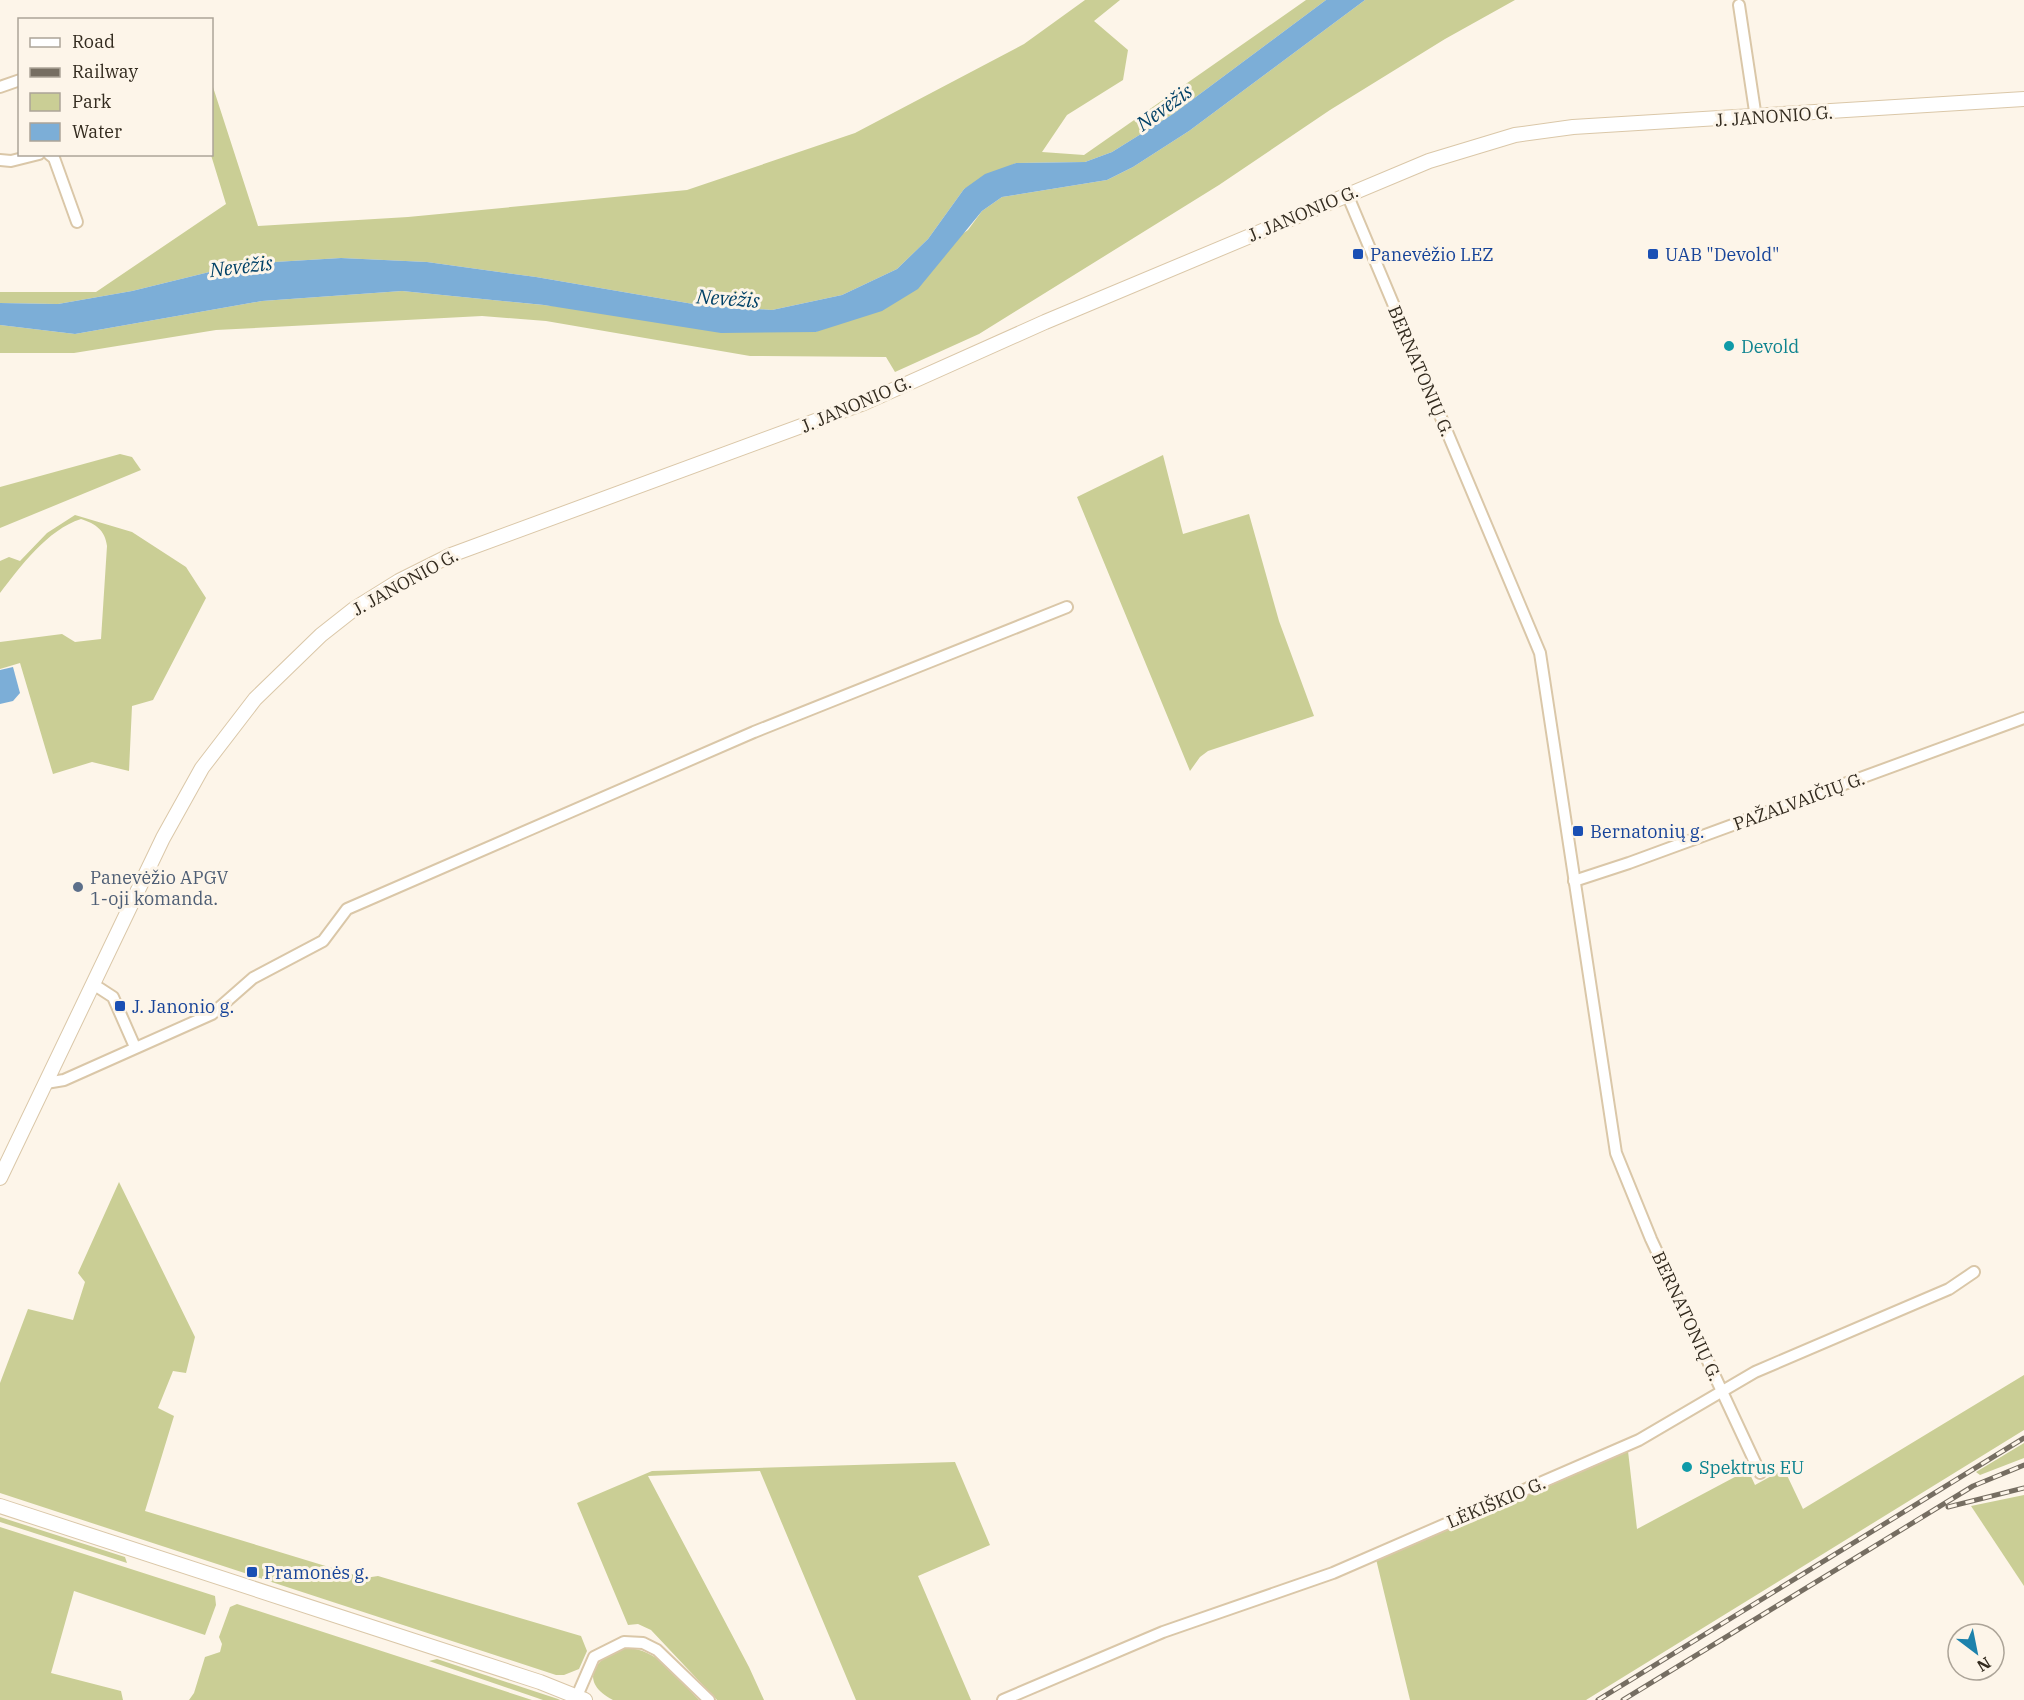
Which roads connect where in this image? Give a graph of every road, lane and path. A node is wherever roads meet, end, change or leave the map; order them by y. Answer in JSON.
{"nodes":[{"id":1,"x":1739,"y":5,"type":"dead end"},
{"id":2,"x":18,"y":81,"type":"edge"},
{"id":3,"x":0,"y":87,"type":"edge"},
{"id":4,"x":2024,"y":99,"type":"edge"},
{"id":5,"x":1756,"y":118,"type":"junction"},
{"id":6,"x":31,"y":156,"type":"edge"},
{"id":7,"x":52,"y":156,"type":"edge"},
{"id":8,"x":0,"y":160,"type":"edge"},
{"id":9,"x":1347,"y":194,"type":"junction"},
{"id":10,"x":77,"y":222,"type":"dead end"},
{"id":11,"x":1066,"y":607,"type":"dead end"},
{"id":12,"x":2024,"y":718,"type":"edge"},
{"id":13,"x":1574,"y":881,"type":"junction"},
{"id":14,"x":93,"y":984,"type":"junction"},
{"id":15,"x":135,"y":1047,"type":"junction"},
{"id":16,"x":46,"y":1083,"type":"junction"},
{"id":17,"x":0,"y":1178,"type":"edge"},
{"id":18,"x":1974,"y":1272,"type":"dead end"},
{"id":19,"x":1721,"y":1390,"type":"junction"},
{"id":20,"x":1760,"y":1473,"type":"dead end"},
{"id":21,"x":0,"y":1506,"type":"edge"},
{"id":22,"x":581,"y":1698,"type":"edge"},
{"id":23,"x":709,"y":1700,"type":"edge"},
{"id":24,"x":1003,"y":1700,"type":"edge"}],
"edges":[{"from":1,"to":5,"type":"street"},
{"from":2,"to":3,"type":"street"},
{"from":4,"to":5,"type":"street","name":"J. JANONIO G."},
{"from":5,"to":9,"type":"street","name":"J. JANONIO G."},
{"from":6,"to":8,"type":"street"},
{"from":7,"to":10,"type":"street"},
{"from":9,"to":13,"type":"street","name":"BERNATONIŲ G."},
{"from":9,"to":14,"type":"street","name":"J. JANONIO G."},
{"from":11,"to":15,"type":"street"},
{"from":12,"to":13,"type":"street","name":"PAŽALVAIČIŲ G."},
{"from":13,"to":19,"type":"street","name":"BERNATONIŲ G."},
{"from":14,"to":15,"type":"street"},
{"from":14,"to":16,"type":"street","name":"J. JANONIO G."},
{"from":15,"to":16,"type":"street"},
{"from":16,"to":17,"type":"street","name":"J. JANONIO G."},
{"from":18,"to":19,"type":"street","name":"LĖKIŠKIO G."},
{"from":19,"to":20,"type":"street","name":"BERNATONIŲ G."},
{"from":19,"to":24,"type":"street","name":"LĖKIŠKIO G."},
{"from":21,"to":22,"type":"street"},
{"from":22,"to":23,"type":"street"}]}
